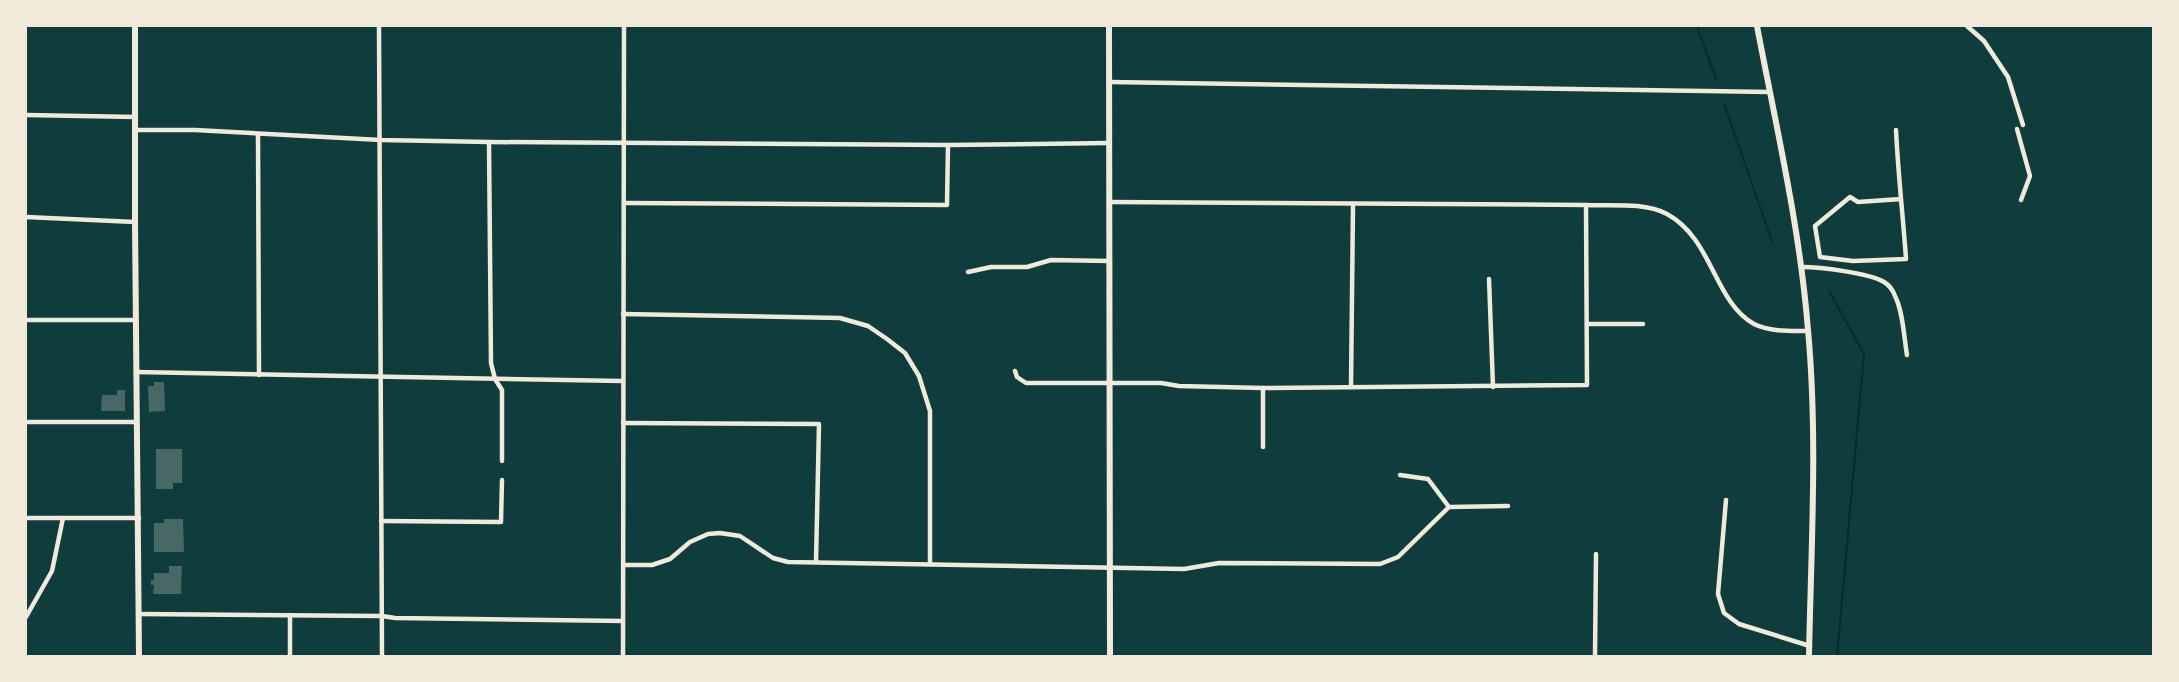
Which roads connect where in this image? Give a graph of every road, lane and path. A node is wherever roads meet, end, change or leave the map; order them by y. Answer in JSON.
{"nodes":[{"id":1,"x":135,"y":26,"type":"edge"},
{"id":2,"x":380,"y":26,"type":"edge"},
{"id":3,"x":624,"y":26,"type":"edge"},
{"id":4,"x":1109,"y":26,"type":"edge"},
{"id":5,"x":1757,"y":26,"type":"edge"},
{"id":6,"x":1967,"y":26,"type":"edge"},
{"id":7,"x":1110,"y":82,"type":"junction"},
{"id":8,"x":1770,"y":92,"type":"junction"},
{"id":9,"x":26,"y":115,"type":"edge"},
{"id":10,"x":135,"y":117,"type":"junction"},
{"id":11,"x":2023,"y":125,"type":"dead end"},
{"id":12,"x":2017,"y":129,"type":"dead end"},
{"id":13,"x":135,"y":130,"type":"junction"},
{"id":14,"x":1896,"y":130,"type":"dead end"},
{"id":15,"x":258,"y":134,"type":"junction"},
{"id":16,"x":381,"y":140,"type":"junction"},
{"id":17,"x":489,"y":142,"type":"junction"},
{"id":18,"x":624,"y":142,"type":"junction"},
{"id":19,"x":1109,"y":142,"type":"junction"},
{"id":20,"x":948,"y":145,"type":"junction"},
{"id":21,"x":1901,"y":199,"type":"junction"},
{"id":22,"x":2021,"y":200,"type":"dead end"},
{"id":23,"x":1109,"y":202,"type":"junction"},
{"id":24,"x":624,"y":203,"type":"junction"},
{"id":25,"x":1353,"y":205,"type":"junction"},
{"id":26,"x":1586,"y":205,"type":"junction"},
{"id":27,"x":26,"y":217,"type":"edge"},
{"id":28,"x":135,"y":222,"type":"junction"},
{"id":29,"x":1110,"y":261,"type":"junction"},
{"id":30,"x":1802,"y":267,"type":"junction"},
{"id":31,"x":968,"y":272,"type":"dead end"},
{"id":32,"x":1489,"y":279,"type":"dead end"},
{"id":33,"x":623,"y":314,"type":"junction"},
{"id":34,"x":26,"y":320,"type":"edge"},
{"id":35,"x":135,"y":320,"type":"junction"},
{"id":36,"x":1587,"y":324,"type":"junction"},
{"id":37,"x":1643,"y":324,"type":"dead end"},
{"id":38,"x":1809,"y":332,"type":"junction"},
{"id":39,"x":1907,"y":355,"type":"dead end"},
{"id":40,"x":1015,"y":370,"type":"dead end"},
{"id":41,"x":136,"y":372,"type":"junction"},
{"id":42,"x":259,"y":375,"type":"junction"},
{"id":43,"x":382,"y":377,"type":"junction"},
{"id":44,"x":495,"y":379,"type":"junction"},
{"id":45,"x":622,"y":381,"type":"junction"},
{"id":46,"x":1109,"y":384,"type":"junction"},
{"id":47,"x":1350,"y":387,"type":"junction"},
{"id":48,"x":1493,"y":387,"type":"junction"},
{"id":49,"x":1263,"y":388,"type":"junction"},
{"id":50,"x":26,"y":422,"type":"edge"},
{"id":51,"x":136,"y":422,"type":"junction"},
{"id":52,"x":623,"y":423,"type":"junction"},
{"id":53,"x":1263,"y":447,"type":"dead end"},
{"id":54,"x":502,"y":461,"type":"dead end"},
{"id":55,"x":1400,"y":475,"type":"dead end"},
{"id":56,"x":502,"y":480,"type":"dead end"},
{"id":57,"x":1726,"y":500,"type":"dead end"},
{"id":58,"x":1508,"y":506,"type":"dead end"},
{"id":59,"x":1449,"y":507,"type":"junction"},
{"id":60,"x":26,"y":518,"type":"edge"},
{"id":61,"x":63,"y":518,"type":"junction"},
{"id":62,"x":139,"y":518,"type":"junction"},
{"id":63,"x":381,"y":521,"type":"junction"},
{"id":64,"x":1596,"y":554,"type":"dead end"},
{"id":65,"x":816,"y":562,"type":"junction"},
{"id":66,"x":930,"y":564,"type":"junction"},
{"id":67,"x":623,"y":565,"type":"junction"},
{"id":68,"x":1110,"y":568,"type":"junction"},
{"id":69,"x":139,"y":614,"type":"junction"},
{"id":70,"x":290,"y":615,"type":"junction"},
{"id":71,"x":382,"y":616,"type":"junction"},
{"id":72,"x":26,"y":617,"type":"edge"},
{"id":73,"x":624,"y":621,"type":"junction"},
{"id":74,"x":1810,"y":646,"type":"junction"},
{"id":75,"x":139,"y":657,"type":"edge"},
{"id":76,"x":290,"y":657,"type":"edge"},
{"id":77,"x":382,"y":657,"type":"edge"},
{"id":78,"x":623,"y":657,"type":"edge"},
{"id":79,"x":1110,"y":657,"type":"edge"},
{"id":80,"x":1595,"y":657,"type":"edge"},
{"id":81,"x":1809,"y":657,"type":"edge"}],
"edges":[{"from":1,"to":10,"type":"main road"},
{"from":2,"to":16,"type":"street"},
{"from":3,"to":18,"type":"street"},
{"from":4,"to":7,"type":"main road"},
{"from":5,"to":8,"type":"main road"},
{"from":6,"to":11,"type":"street"},
{"from":7,"to":8,"type":"street"},
{"from":7,"to":19,"type":"main road"},
{"from":8,"to":30,"type":"main road"},
{"from":9,"to":10,"type":"street"},
{"from":10,"to":13,"type":"main road"},
{"from":12,"to":22,"type":"street"},
{"from":13,"to":15,"type":"street"},
{"from":13,"to":28,"type":"main road"},
{"from":14,"to":21,"type":"street"},
{"from":15,"to":16,"type":"street"},
{"from":15,"to":42,"type":"street"},
{"from":16,"to":17,"type":"street"},
{"from":16,"to":43,"type":"street"},
{"from":17,"to":18,"type":"street"},
{"from":17,"to":44,"type":"street"},
{"from":18,"to":20,"type":"street"},
{"from":18,"to":24,"type":"street"},
{"from":19,"to":20,"type":"street"},
{"from":19,"to":23,"type":"main road"},
{"from":20,"to":24,"type":"street"},
{"from":21,"to":21,"type":"street"},
{"from":23,"to":25,"type":"street"},
{"from":23,"to":29,"type":"main road"},
{"from":24,"to":33,"type":"street"},
{"from":25,"to":26,"type":"street"},
{"from":25,"to":47,"type":"street"},
{"from":26,"to":36,"type":"street"},
{"from":26,"to":38,"type":"street"},
{"from":27,"to":28,"type":"street"},
{"from":28,"to":35,"type":"main road"},
{"from":29,"to":31,"type":"street"},
{"from":29,"to":46,"type":"main road"},
{"from":30,"to":38,"type":"main road"},
{"from":30,"to":39,"type":"street"},
{"from":32,"to":48,"type":"street"},
{"from":33,"to":45,"type":"street"},
{"from":33,"to":66,"type":"street"},
{"from":34,"to":35,"type":"street"},
{"from":35,"to":41,"type":"main road"},
{"from":36,"to":37,"type":"street"},
{"from":36,"to":48,"type":"street"},
{"from":38,"to":74,"type":"main road"},
{"from":40,"to":46,"type":"street"},
{"from":41,"to":42,"type":"street"},
{"from":41,"to":51,"type":"main road"},
{"from":42,"to":43,"type":"street"},
{"from":43,"to":44,"type":"street"},
{"from":43,"to":63,"type":"street"},
{"from":44,"to":45,"type":"street"},
{"from":44,"to":54,"type":"street"},
{"from":45,"to":52,"type":"street"},
{"from":46,"to":49,"type":"street"},
{"from":46,"to":68,"type":"main road"},
{"from":47,"to":48,"type":"street"},
{"from":47,"to":49,"type":"street"},
{"from":49,"to":53,"type":"street"},
{"from":50,"to":51,"type":"street"},
{"from":51,"to":62,"type":"main road"},
{"from":52,"to":65,"type":"street"},
{"from":52,"to":67,"type":"street"},
{"from":55,"to":59,"type":"street"},
{"from":56,"to":63,"type":"street"},
{"from":57,"to":74,"type":"street"},
{"from":58,"to":59,"type":"street"},
{"from":59,"to":68,"type":"street"},
{"from":60,"to":61,"type":"street"},
{"from":61,"to":62,"type":"street"},
{"from":61,"to":72,"type":"street"},
{"from":62,"to":69,"type":"main road"},
{"from":63,"to":71,"type":"street"},
{"from":64,"to":80,"type":"street"},
{"from":65,"to":66,"type":"street"},
{"from":65,"to":67,"type":"street"},
{"from":66,"to":68,"type":"street"},
{"from":67,"to":73,"type":"street"},
{"from":68,"to":79,"type":"main road"},
{"from":69,"to":70,"type":"street"},
{"from":69,"to":75,"type":"main road"},
{"from":70,"to":71,"type":"street"},
{"from":70,"to":76,"type":"street"},
{"from":71,"to":73,"type":"street"},
{"from":71,"to":77,"type":"street"},
{"from":73,"to":78,"type":"street"},
{"from":74,"to":81,"type":"main road"}]}
